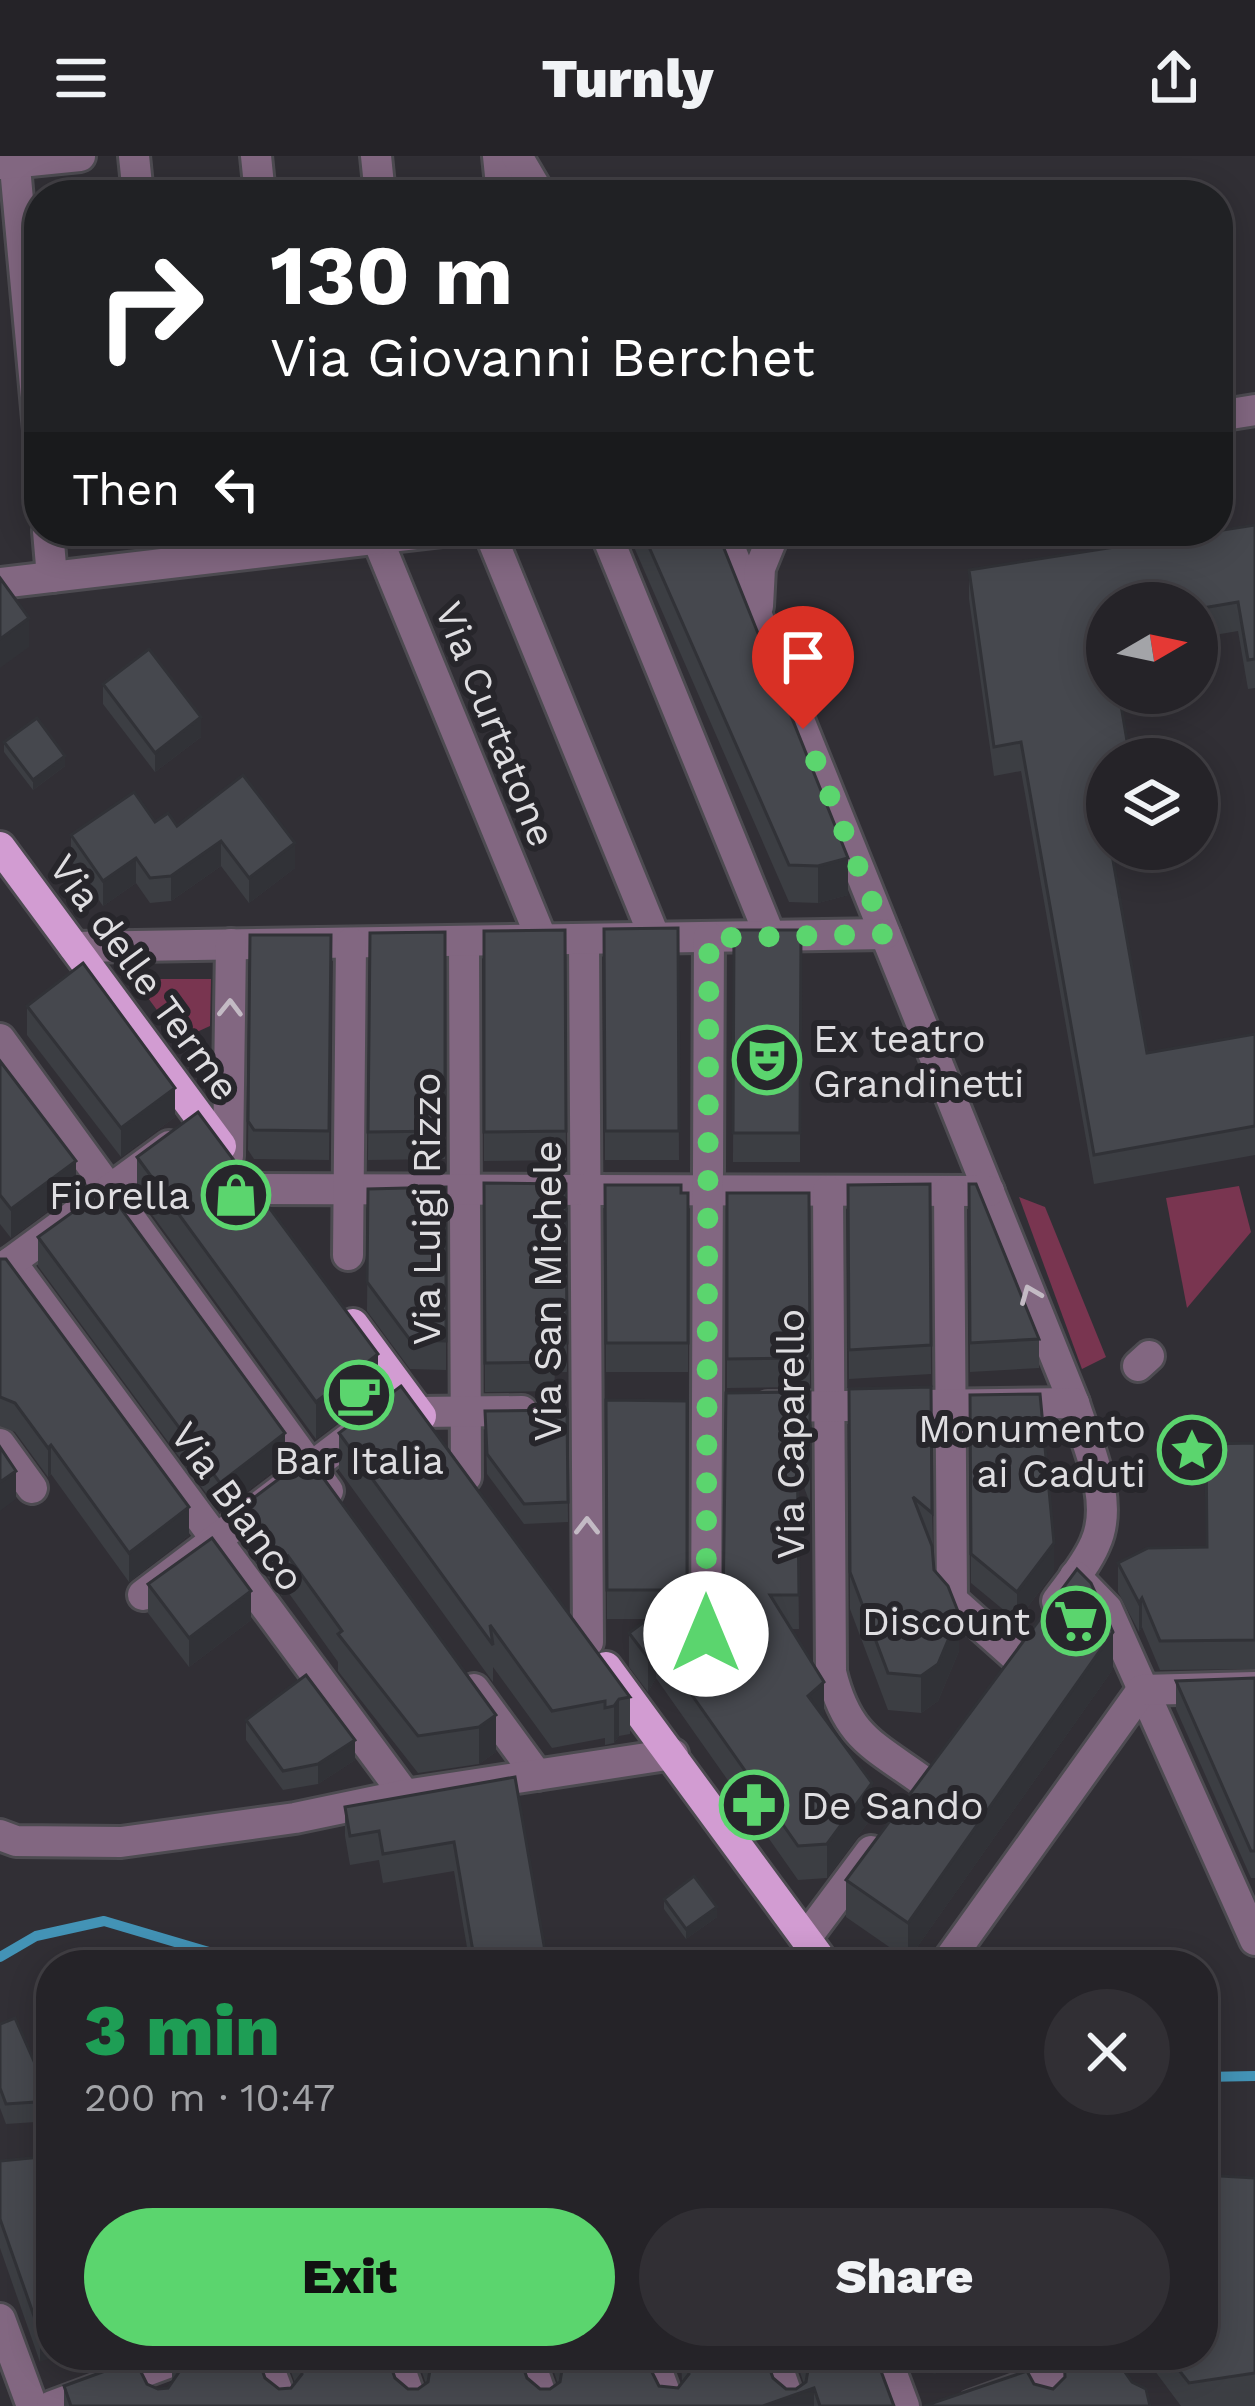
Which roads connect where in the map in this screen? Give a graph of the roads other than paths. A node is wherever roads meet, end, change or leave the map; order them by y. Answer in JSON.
{"nodes":[{"id":1,"x":80,"y":156,"type":"edge"},
{"id":2,"x":9,"y":161,"type":"edge"},
{"id":3,"x":24,"y":296,"type":"edge"},
{"id":4,"x":49,"y":546,"type":"edge"},
{"id":5,"x":380,"y":546,"type":"edge"},
{"id":6,"x":495,"y":546,"type":"edge"},
{"id":7,"x":611,"y":546,"type":"edge"},
{"id":8,"x":729,"y":546,"type":"edge"},
{"id":9,"x":770,"y":546,"type":"edge"},
{"id":10,"x":175,"y":547,"type":"edge"},
{"id":11,"x":52,"y":577,"type":"junction"},
{"id":12,"x":0,"y":583,"type":"edge"},
{"id":13,"x":758,"y":618,"type":"junction"},
{"id":14,"x":0,"y":847,"type":"edge"},
{"id":15,"x":885,"y":934,"type":"junction"},
{"id":16,"x":770,"y":936,"type":"junction"},
{"id":17,"x":655,"y":938,"type":"junction"},
{"id":18,"x":709,"y":938,"type":"junction"},
{"id":19,"x":584,"y":939,"type":"junction"},
{"id":20,"x":464,"y":940,"type":"junction"},
{"id":21,"x":542,"y":940,"type":"junction"},
{"id":22,"x":352,"y":943,"type":"junction"},
{"id":23,"x":231,"y":944,"type":"junction"},
{"id":24,"x":74,"y":947,"type":"junction"},
{"id":25,"x":0,"y":1040,"type":"edge"},
{"id":26,"x":203,"y":1121,"type":"junction"},
{"id":27,"x":228,"y":1156,"type":"junction"},
{"id":28,"x":253,"y":1189,"type":"junction"},
{"id":29,"x":110,"y":1190,"type":"junction"},
{"id":30,"x":349,"y":1190,"type":"junction"},
{"id":31,"x":464,"y":1190,"type":"junction"},
{"id":32,"x":586,"y":1190,"type":"junction"},
{"id":33,"x":708,"y":1191,"type":"junction"},
{"id":34,"x":828,"y":1191,"type":"junction"},
{"id":35,"x":949,"y":1191,"type":"junction"},
{"id":36,"x":989,"y":1191,"type":"junction"},
{"id":37,"x":281,"y":1227,"type":"edge"},
{"id":38,"x":348,"y":1255,"type":"dead end"},
{"id":39,"x":6,"y":1266,"type":"edge"},
{"id":40,"x":336,"y":1301,"type":"edge"},
{"id":41,"x":1074,"y":1403,"type":"junction"},
{"id":42,"x":412,"y":1404,"type":"junction"},
{"id":43,"x":951,"y":1405,"type":"junction"},
{"id":44,"x":829,"y":1406,"type":"junction"},
{"id":45,"x":717,"y":1408,"type":"junction"},
{"id":46,"x":577,"y":1410,"type":"junction"},
{"id":47,"x":466,"y":1412,"type":"junction"},
{"id":48,"x":0,"y":1444,"type":"edge"},
{"id":49,"x":310,"y":1467,"type":"junction"},
{"id":50,"x":466,"y":1477,"type":"junction"},
{"id":51,"x":32,"y":1488,"type":"dead end"},
{"id":52,"x":486,"y":1504,"type":"edge"},
{"id":53,"x":339,"y":1506,"type":"edge"},
{"id":54,"x":214,"y":1540,"type":"junction"},
{"id":55,"x":1075,"y":1576,"type":"junction"},
{"id":56,"x":143,"y":1594,"type":"edge"},
{"id":57,"x":562,"y":1607,"type":"edge"},
{"id":58,"x":706,"y":1634,"type":"edge"},
{"id":59,"x":588,"y":1642,"type":"junction"},
{"id":60,"x":452,"y":1660,"type":"edge"},
{"id":61,"x":1255,"y":1687,"type":"edge"},
{"id":62,"x":1142,"y":1690,"type":"junction"},
{"id":63,"x":673,"y":1754,"type":"junction"},
{"id":64,"x":537,"y":1775,"type":"junction"},
{"id":65,"x":923,"y":1781,"type":"edge"},
{"id":66,"x":405,"y":1795,"type":"junction"},
{"id":67,"x":884,"y":1834,"type":"edge"},
{"id":68,"x":0,"y":1835,"type":"edge"},
{"id":69,"x":806,"y":1938,"type":"junction"},
{"id":70,"x":1255,"y":1940,"type":"edge"},
{"id":71,"x":814,"y":1950,"type":"edge"},
{"id":72,"x":956,"y":1950,"type":"edge"},
{"id":73,"x":0,"y":2319,"type":"edge"},
{"id":74,"x":129,"y":2370,"type":"edge"},
{"id":75,"x":147,"y":2370,"type":"edge"},
{"id":76,"x":270,"y":2370,"type":"edge"},
{"id":77,"x":400,"y":2370,"type":"edge"},
{"id":78,"x":532,"y":2370,"type":"edge"},
{"id":79,"x":657,"y":2370,"type":"edge"},
{"id":80,"x":778,"y":2370,"type":"edge"},
{"id":81,"x":891,"y":2370,"type":"edge"},
{"id":82,"x":1081,"y":2370,"type":"edge"},
{"id":83,"x":1040,"y":2381,"type":"edge"},
{"id":84,"x":32,"y":2406,"type":"edge"},
{"id":85,"x":52,"y":2406,"type":"edge"},
{"id":86,"x":160,"y":2406,"type":"edge"},
{"id":87,"x":283,"y":2406,"type":"edge"},
{"id":88,"x":413,"y":2406,"type":"edge"},
{"id":89,"x":545,"y":2406,"type":"edge"},
{"id":90,"x":670,"y":2406,"type":"edge"},
{"id":91,"x":791,"y":2406,"type":"edge"},
{"id":92,"x":904,"y":2406,"type":"edge"},
{"id":93,"x":972,"y":2406,"type":"edge"}],
"edges":[{"from":1,"to":2,"type":"street"},
{"from":2,"to":3,"type":"street"},
{"from":4,"to":11,"type":"street"},
{"from":5,"to":21,"type":"street","name":"Via Curtatone"},
{"from":6,"to":17,"type":"street"},
{"from":7,"to":16,"type":"street"},
{"from":8,"to":13,"type":"street"},
{"from":9,"to":13,"type":"street"},
{"from":10,"to":11,"type":"street"},
{"from":11,"to":12,"type":"street"},
{"from":13,"to":15,"type":"street"},
{"from":14,"to":24,"type":"main road","name":"Via delle Terme"},
{"from":15,"to":16,"type":"street"},
{"from":15,"to":36,"type":"street"},
{"from":16,"to":18,"type":"street"},
{"from":17,"to":18,"type":"street"},
{"from":17,"to":19,"type":"street"},
{"from":18,"to":33,"type":"street"},
{"from":19,"to":21,"type":"street"},
{"from":19,"to":32,"type":"street","name":"Via San Michele"},
{"from":20,"to":21,"type":"street"},
{"from":20,"to":22,"type":"street"},
{"from":20,"to":31,"type":"street","name":"Via Luigi Rizzo"},
{"from":22,"to":23,"type":"street"},
{"from":22,"to":30,"type":"street"},
{"from":23,"to":24,"type":"street"},
{"from":27,"to":23,"type":"street","one_way":true},
{"from":24,"to":26,"type":"main road","name":"Via delle Terme"},
{"from":25,"to":29,"type":"street"},
{"from":26,"to":27,"type":"main road","name":"Via delle Terme"},
{"from":26,"to":29,"type":"street"},
{"from":27,"to":28,"type":"main road","name":"Via delle Terme"},
{"from":28,"to":30,"type":"street"},
{"from":28,"to":37,"type":"main road","name":"Via delle Terme"},
{"from":29,"to":39,"type":"street"},
{"from":29,"to":49,"type":"street"},
{"from":30,"to":31,"type":"street"},
{"from":30,"to":38,"type":"street"},
{"from":31,"to":32,"type":"street"},
{"from":31,"to":47,"type":"street","name":"Via Luigi Rizzo"},
{"from":32,"to":33,"type":"street"},
{"from":32,"to":46,"type":"street","name":"Via San Michele"},
{"from":33,"to":34,"type":"street"},
{"from":33,"to":45,"type":"street"},
{"from":34,"to":35,"type":"street"},
{"from":34,"to":44,"type":"street","name":"Via Caparello"},
{"from":35,"to":36,"type":"street"},
{"from":35,"to":43,"type":"street"},
{"from":41,"to":36,"type":"street","one_way":true},
{"from":39,"to":54,"type":"street","name":"Via Bianco"},
{"from":40,"to":42,"type":"main road"},
{"from":41,"to":43,"type":"street"},
{"from":41,"to":55,"type":"street"},
{"from":42,"to":47,"type":"street"},
{"from":42,"to":49,"type":"street"},
{"from":42,"to":50,"type":"main road"},
{"from":43,"to":44,"type":"street"},
{"from":43,"to":55,"type":"street"},
{"from":44,"to":45,"type":"street"},
{"from":44,"to":65,"type":"street","name":"Via Caparello"},
{"from":45,"to":58,"type":"street"},
{"from":46,"to":47,"type":"street"},
{"from":59,"to":46,"type":"street","name":"Via San Michele","one_way":true},
{"from":47,"to":50,"type":"street","name":"Via Luigi Rizzo"},
{"from":48,"to":51,"type":"street"},
{"from":49,"to":53,"type":"street"},
{"from":49,"to":54,"type":"street"},
{"from":50,"to":52,"type":"main road"},
{"from":54,"to":56,"type":"street"},
{"from":54,"to":66,"type":"street","name":"Via Bianco"},
{"from":55,"to":62,"type":"street"},
{"from":57,"to":59,"type":"main road"},
{"from":59,"to":63,"type":"main road"},
{"from":60,"to":64,"type":"street"},
{"from":61,"to":62,"type":"street"},
{"from":62,"to":70,"type":"street"},
{"from":62,"to":72,"type":"street"},
{"from":63,"to":64,"type":"street"},
{"from":63,"to":69,"type":"main road"},
{"from":64,"to":66,"type":"street"},
{"from":66,"to":68,"type":"street"},
{"from":67,"to":69,"type":"street"},
{"from":69,"to":71,"type":"main road"},
{"from":73,"to":84,"type":"street"},
{"from":74,"to":85,"type":"street"},
{"from":75,"to":86,"type":"street"},
{"from":76,"to":87,"type":"street"},
{"from":77,"to":88,"type":"street"},
{"from":78,"to":89,"type":"street"},
{"from":79,"to":90,"type":"street"},
{"from":80,"to":91,"type":"street"},
{"from":81,"to":92,"type":"street"},
{"from":82,"to":83,"type":"street"},
{"from":83,"to":93,"type":"street"}]}
